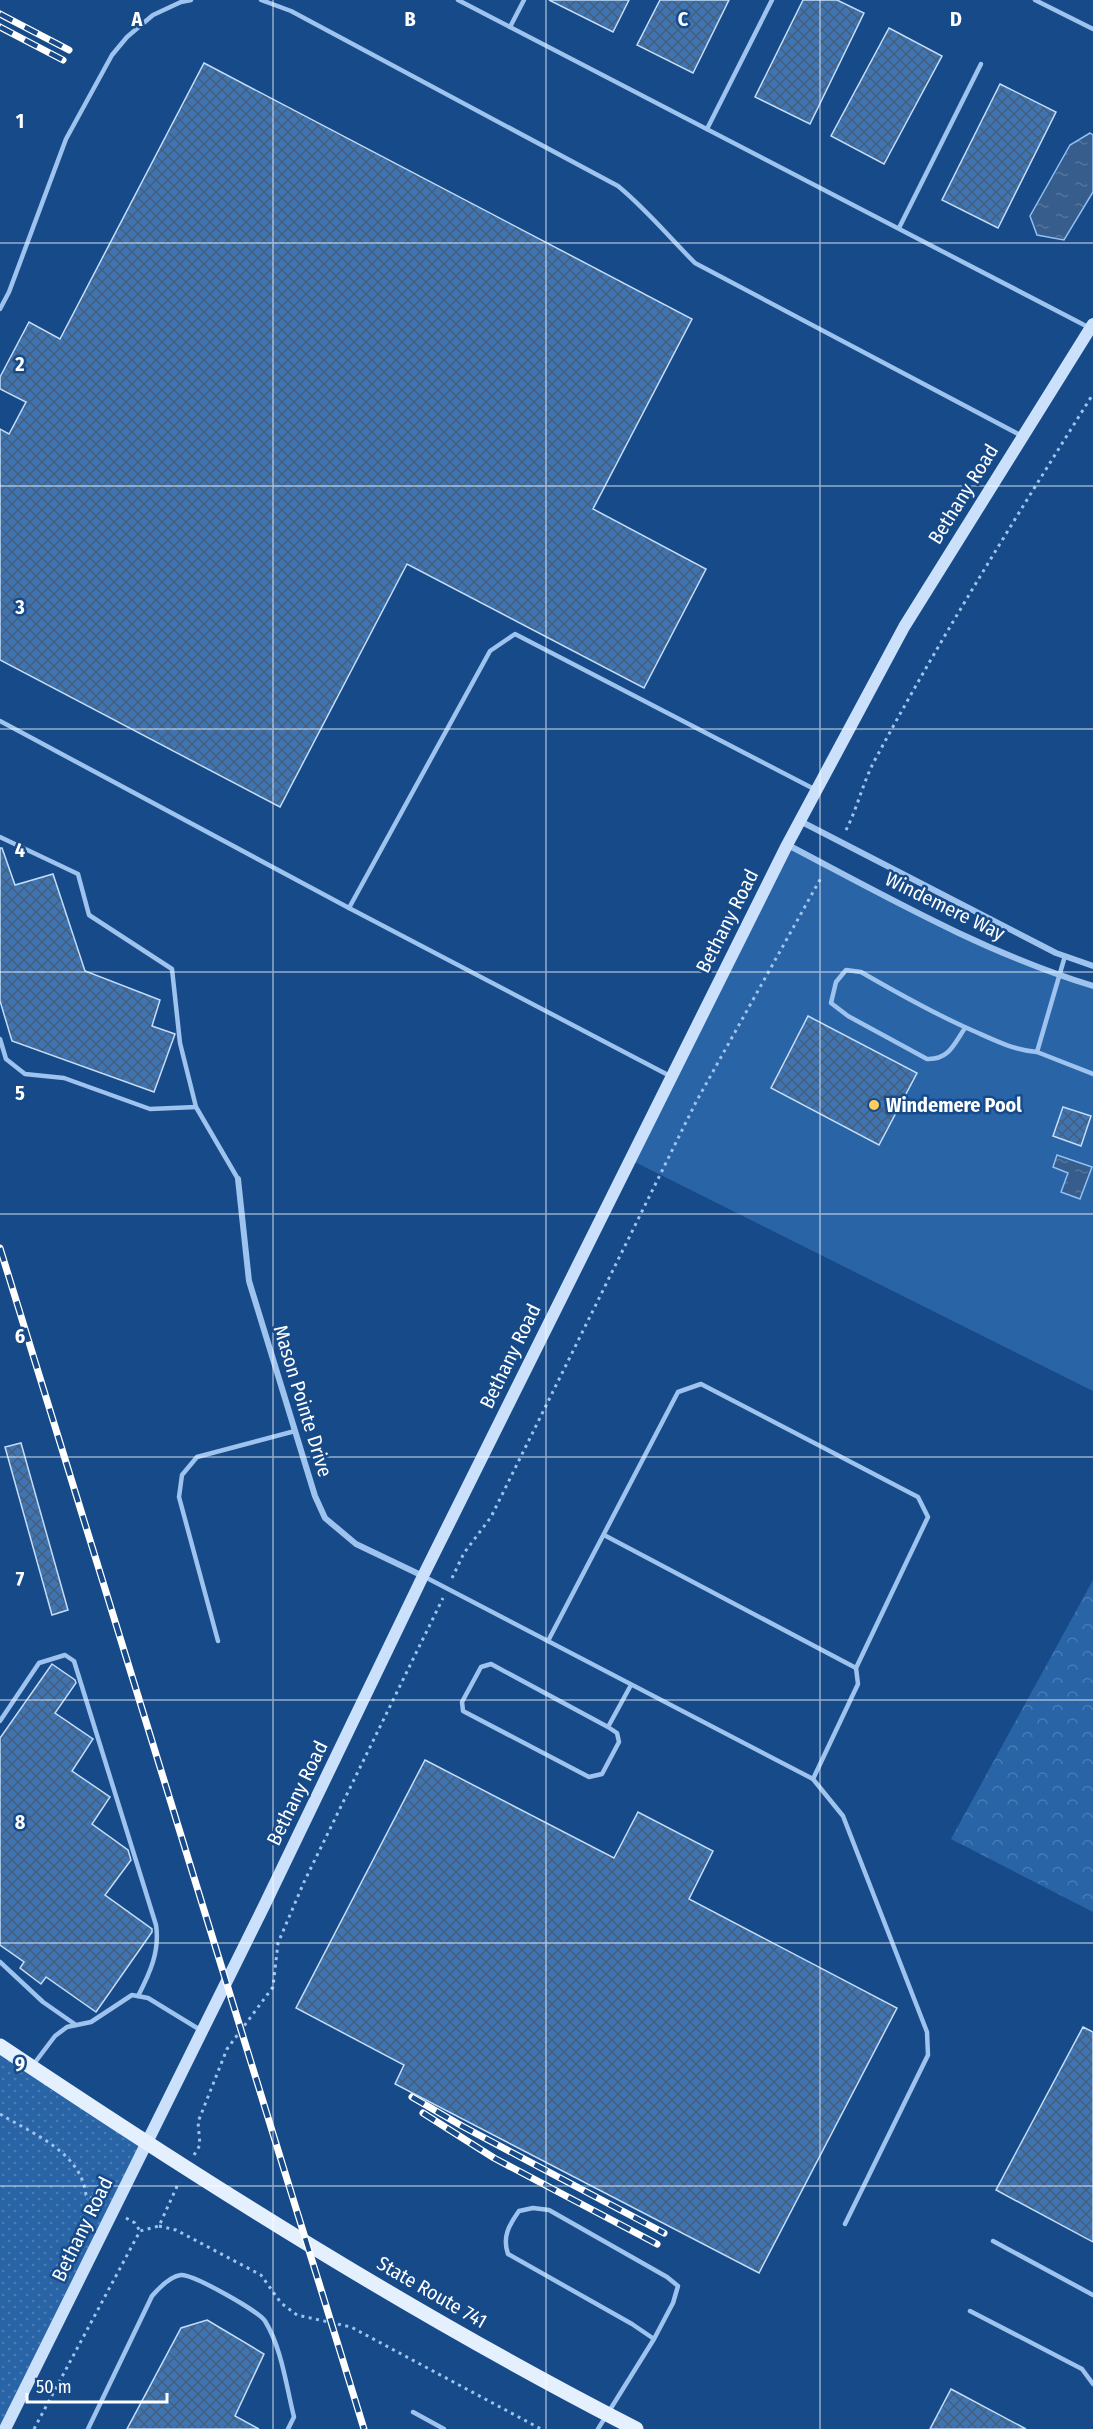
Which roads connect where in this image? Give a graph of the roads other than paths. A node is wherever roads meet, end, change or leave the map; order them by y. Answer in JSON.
{"nodes":[{"id":1,"x":190,"y":0,"type":"edge"},
{"id":2,"x":261,"y":0,"type":"edge"},
{"id":3,"x":458,"y":0,"type":"edge"},
{"id":4,"x":524,"y":0,"type":"edge"},
{"id":5,"x":772,"y":0,"type":"edge"},
{"id":6,"x":1035,"y":0,"type":"edge"},
{"id":7,"x":510,"y":27,"type":"junction"},
{"id":8,"x":1093,"y":29,"type":"edge"},
{"id":9,"x":981,"y":64,"type":"dead end"},
{"id":10,"x":707,"y":129,"type":"junction"},
{"id":11,"x":899,"y":228,"type":"junction"},
{"id":12,"x":0,"y":309,"type":"edge"},
{"id":13,"x":1092,"y":326,"type":"edge"},
{"id":14,"x":1022,"y":436,"type":"junction"},
{"id":15,"x":0,"y":722,"type":"edge"},
{"id":16,"x":816,"y":790,"type":"junction"},
{"id":17,"x":800,"y":821,"type":"junction"},
{"id":18,"x":0,"y":837,"type":"edge"},
{"id":19,"x":787,"y":844,"type":"junction"},
{"id":20,"x":349,"y":908,"type":"junction"},
{"id":21,"x":1065,"y":956,"type":"junction"},
{"id":22,"x":1093,"y":966,"type":"edge"},
{"id":23,"x":1059,"y":974,"type":"junction"},
{"id":24,"x":1093,"y":986,"type":"edge"},
{"id":25,"x":965,"y":1028,"type":"junction"},
{"id":26,"x":0,"y":1039,"type":"edge"},
{"id":27,"x":1037,"y":1052,"type":"junction"},
{"id":28,"x":1093,"y":1074,"type":"edge"},
{"id":29,"x":670,"y":1076,"type":"junction"},
{"id":30,"x":196,"y":1107,"type":"junction"},
{"id":31,"x":238,"y":1179,"type":"joint"},
{"id":32,"x":295,"y":1431,"type":"junction"},
{"id":33,"x":604,"y":1535,"type":"junction"},
{"id":34,"x":423,"y":1576,"type":"junction"},
{"id":35,"x":218,"y":1641,"type":"dead end"},
{"id":36,"x":548,"y":1641,"type":"junction"},
{"id":37,"x":856,"y":1668,"type":"junction"},
{"id":38,"x":631,"y":1684,"type":"junction"},
{"id":39,"x":0,"y":1721,"type":"edge"},
{"id":40,"x":608,"y":1727,"type":"junction"},
{"id":41,"x":813,"y":1779,"type":"junction"},
{"id":42,"x":0,"y":1962,"type":"edge"},
{"id":43,"x":138,"y":1996,"type":"junction"},
{"id":44,"x":76,"y":2025,"type":"junction"},
{"id":45,"x":202,"y":2031,"type":"junction"},
{"id":46,"x":0,"y":2046,"type":"edge"},
{"id":47,"x":32,"y":2068,"type":"junction"},
{"id":48,"x":146,"y":2144,"type":"junction"},
{"id":49,"x":844,"y":2224,"type":"dead end"},
{"id":50,"x":993,"y":2241,"type":"dead end"},
{"id":51,"x":1093,"y":2295,"type":"edge"},
{"id":52,"x":970,"y":2311,"type":"dead end"},
{"id":53,"x":654,"y":2339,"type":"junction"},
{"id":54,"x":1093,"y":2384,"type":"edge"},
{"id":55,"x":413,"y":2412,"type":"dead end"},
{"id":56,"x":606,"y":2414,"type":"junction"},
{"id":57,"x":5,"y":2429,"type":"edge"},
{"id":58,"x":88,"y":2429,"type":"edge"},
{"id":59,"x":288,"y":2429,"type":"edge"},
{"id":60,"x":444,"y":2429,"type":"edge"},
{"id":61,"x":598,"y":2429,"type":"edge"},
{"id":62,"x":636,"y":2429,"type":"edge"}],
"edges":[{"from":1,"to":12,"type":"lane"},
{"from":2,"to":14,"type":"lane"},
{"from":3,"to":7,"type":"lane"},
{"from":4,"to":7,"type":"lane"},
{"from":5,"to":10,"type":"lane"},
{"from":6,"to":8,"type":"lane"},
{"from":7,"to":10,"type":"lane"},
{"from":9,"to":11,"type":"lane"},
{"from":10,"to":11,"type":"lane"},
{"from":11,"to":13,"type":"lane"},
{"from":13,"to":14,"type":"main road","name":"Bethany Road"},
{"from":14,"to":16,"type":"main road","name":"Bethany Road"},
{"from":15,"to":20,"type":"lane"},
{"from":16,"to":17,"type":"main road","name":"Bethany Road"},
{"from":16,"to":20,"type":"lane"},
{"from":17,"to":19,"type":"main road","name":"Bethany Road"},
{"from":17,"to":21,"type":"street","name":"Windemere Way"},
{"from":18,"to":30,"type":"lane"},
{"from":19,"to":23,"type":"street","name":"Windemere Way"},
{"from":19,"to":29,"type":"main road","name":"Bethany Road"},
{"from":20,"to":29,"type":"lane"},
{"from":21,"to":22,"type":"street","name":"Windemere Way"},
{"from":21,"to":23,"type":"lane"},
{"from":23,"to":24,"type":"street","name":"Windemere Way"},
{"from":23,"to":27,"type":"lane"},
{"from":25,"to":25,"type":"lane"},
{"from":25,"to":27,"type":"lane"},
{"from":26,"to":30,"type":"lane"},
{"from":27,"to":28,"type":"lane"},
{"from":29,"to":34,"type":"main road","name":"Bethany Road"},
{"from":30,"to":31,"type":"lane"},
{"from":31,"to":32,"type":"street","name":"Mason Pointe Drive"},
{"from":32,"to":34,"type":"street","name":"Mason Pointe Drive"},
{"from":32,"to":35,"type":"lane"},
{"from":33,"to":36,"type":"lane"},
{"from":33,"to":37,"type":"lane"},
{"from":33,"to":37,"type":"lane"},
{"from":34,"to":36,"type":"lane"},
{"from":34,"to":45,"type":"main road","name":"Bethany Road"},
{"from":36,"to":38,"type":"lane"},
{"from":37,"to":41,"type":"lane"},
{"from":38,"to":40,"type":"lane"},
{"from":38,"to":41,"type":"lane"},
{"from":39,"to":43,"type":"lane"},
{"from":40,"to":40,"type":"lane"},
{"from":41,"to":49,"type":"lane"},
{"from":42,"to":44,"type":"lane"},
{"from":43,"to":44,"type":"lane"},
{"from":43,"to":45,"type":"lane"},
{"from":44,"to":47,"type":"lane"},
{"from":45,"to":48,"type":"main road","name":"Bethany Road"},
{"from":46,"to":47,"type":"main road","name":"State Route 741"},
{"from":47,"to":48,"type":"main road","name":"State Route 741"},
{"from":48,"to":56,"type":"main road","name":"State Route 741"},
{"from":48,"to":57,"type":"main road","name":"Bethany Road"},
{"from":50,"to":51,"type":"lane"},
{"from":52,"to":54,"type":"lane"},
{"from":53,"to":53,"type":"lane"},
{"from":53,"to":56,"type":"lane"},
{"from":55,"to":60,"type":"lane"},
{"from":56,"to":61,"type":"lane"},
{"from":56,"to":62,"type":"main road","name":"State Route 741"},
{"from":58,"to":59,"type":"lane"}]}
